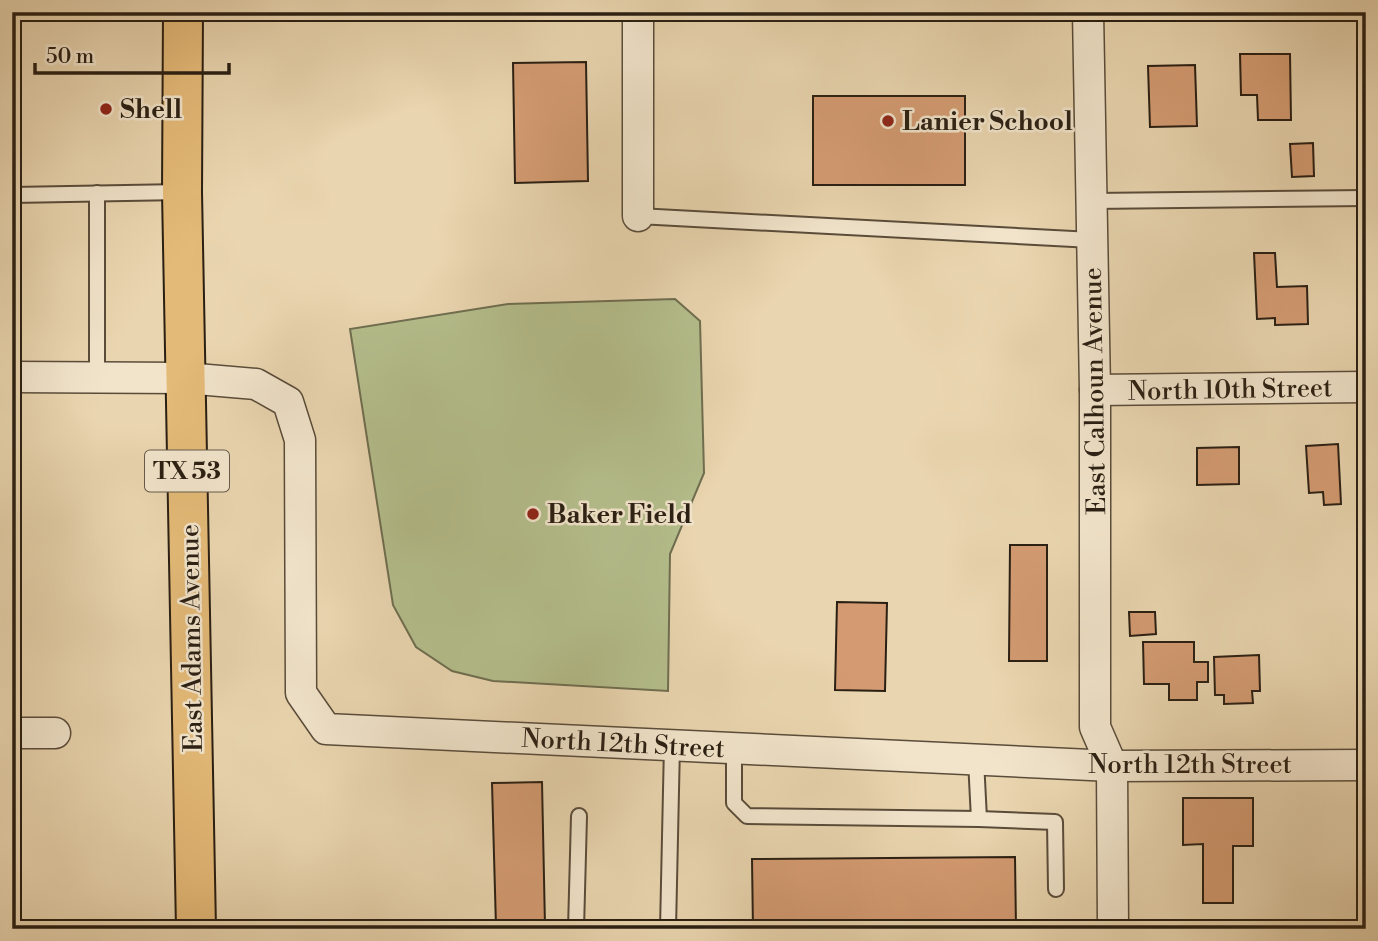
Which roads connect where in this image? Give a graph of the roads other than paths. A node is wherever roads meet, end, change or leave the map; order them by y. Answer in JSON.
{"nodes":[{"id":1,"x":183,"y":12,"type":"edge"},
{"id":2,"x":638,"y":12,"type":"edge"},
{"id":3,"x":1088,"y":12,"type":"edge"},
{"id":4,"x":182,"y":192,"type":"junction"},
{"id":5,"x":97,"y":193,"type":"junction"},
{"id":6,"x":12,"y":195,"type":"edge"},
{"id":7,"x":1366,"y":198,"type":"edge"},
{"id":8,"x":1092,"y":201,"type":"junction"},
{"id":9,"x":638,"y":216,"type":"joint"},
{"id":10,"x":1092,"y":240,"type":"junction"},
{"id":11,"x":12,"y":377,"type":"edge"},
{"id":12,"x":97,"y":377,"type":"junction"},
{"id":13,"x":185,"y":378,"type":"junction"},
{"id":14,"x":1366,"y":387,"type":"edge"},
{"id":15,"x":1095,"y":390,"type":"junction"},
{"id":16,"x":12,"y":733,"type":"edge"},
{"id":17,"x":55,"y":733,"type":"dead end"},
{"id":18,"x":672,"y":745,"type":"junction"},
{"id":19,"x":734,"y":748,"type":"junction"},
{"id":20,"x":976,"y":760,"type":"junction"},
{"id":21,"x":1366,"y":765,"type":"edge"},
{"id":22,"x":1112,"y":766,"type":"junction"},
{"id":23,"x":579,"y":816,"type":"dead end"},
{"id":24,"x":979,"y":819,"type":"junction"},
{"id":25,"x":1056,"y":889,"type":"dead end"},
{"id":26,"x":196,"y":929,"type":"edge"},
{"id":27,"x":576,"y":929,"type":"edge"},
{"id":28,"x":668,"y":929,"type":"edge"},
{"id":29,"x":1113,"y":929,"type":"edge"}],
"edges":[{"from":1,"to":4,"type":"main road","name":"East Adams Avenue","number":"TX 53"},
{"from":2,"to":9,"type":"street"},
{"from":3,"to":8,"type":"street","name":"East Calhoun Avenue"},
{"from":4,"to":5,"type":"lane"},
{"from":4,"to":13,"type":"main road","name":"East Adams Avenue","number":"TX 53"},
{"from":5,"to":6,"type":"lane"},
{"from":5,"to":12,"type":"lane"},
{"from":7,"to":8,"type":"lane"},
{"from":8,"to":10,"type":"street","name":"East Calhoun Avenue"},
{"from":9,"to":10,"type":"lane"},
{"from":10,"to":15,"type":"street","name":"East Calhoun Avenue"},
{"from":11,"to":12,"type":"street"},
{"from":12,"to":13,"type":"street"},
{"from":13,"to":18,"type":"street","name":"North 12th Street"},
{"from":13,"to":26,"type":"main road","name":"East Adams Avenue","number":"TX 53"},
{"from":14,"to":15,"type":"street","name":"North 10th Street"},
{"from":15,"to":22,"type":"street","name":"East Calhoun Avenue"},
{"from":16,"to":17,"type":"street"},
{"from":18,"to":19,"type":"street","name":"North 12th Street"},
{"from":18,"to":28,"type":"lane"},
{"from":19,"to":20,"type":"street","name":"North 12th Street"},
{"from":19,"to":24,"type":"lane"},
{"from":20,"to":22,"type":"street","name":"North 12th Street"},
{"from":20,"to":24,"type":"lane"},
{"from":21,"to":22,"type":"street","name":"North 12th Street"},
{"from":22,"to":29,"type":"street"},
{"from":23,"to":27,"type":"lane"},
{"from":24,"to":25,"type":"lane"}]}
